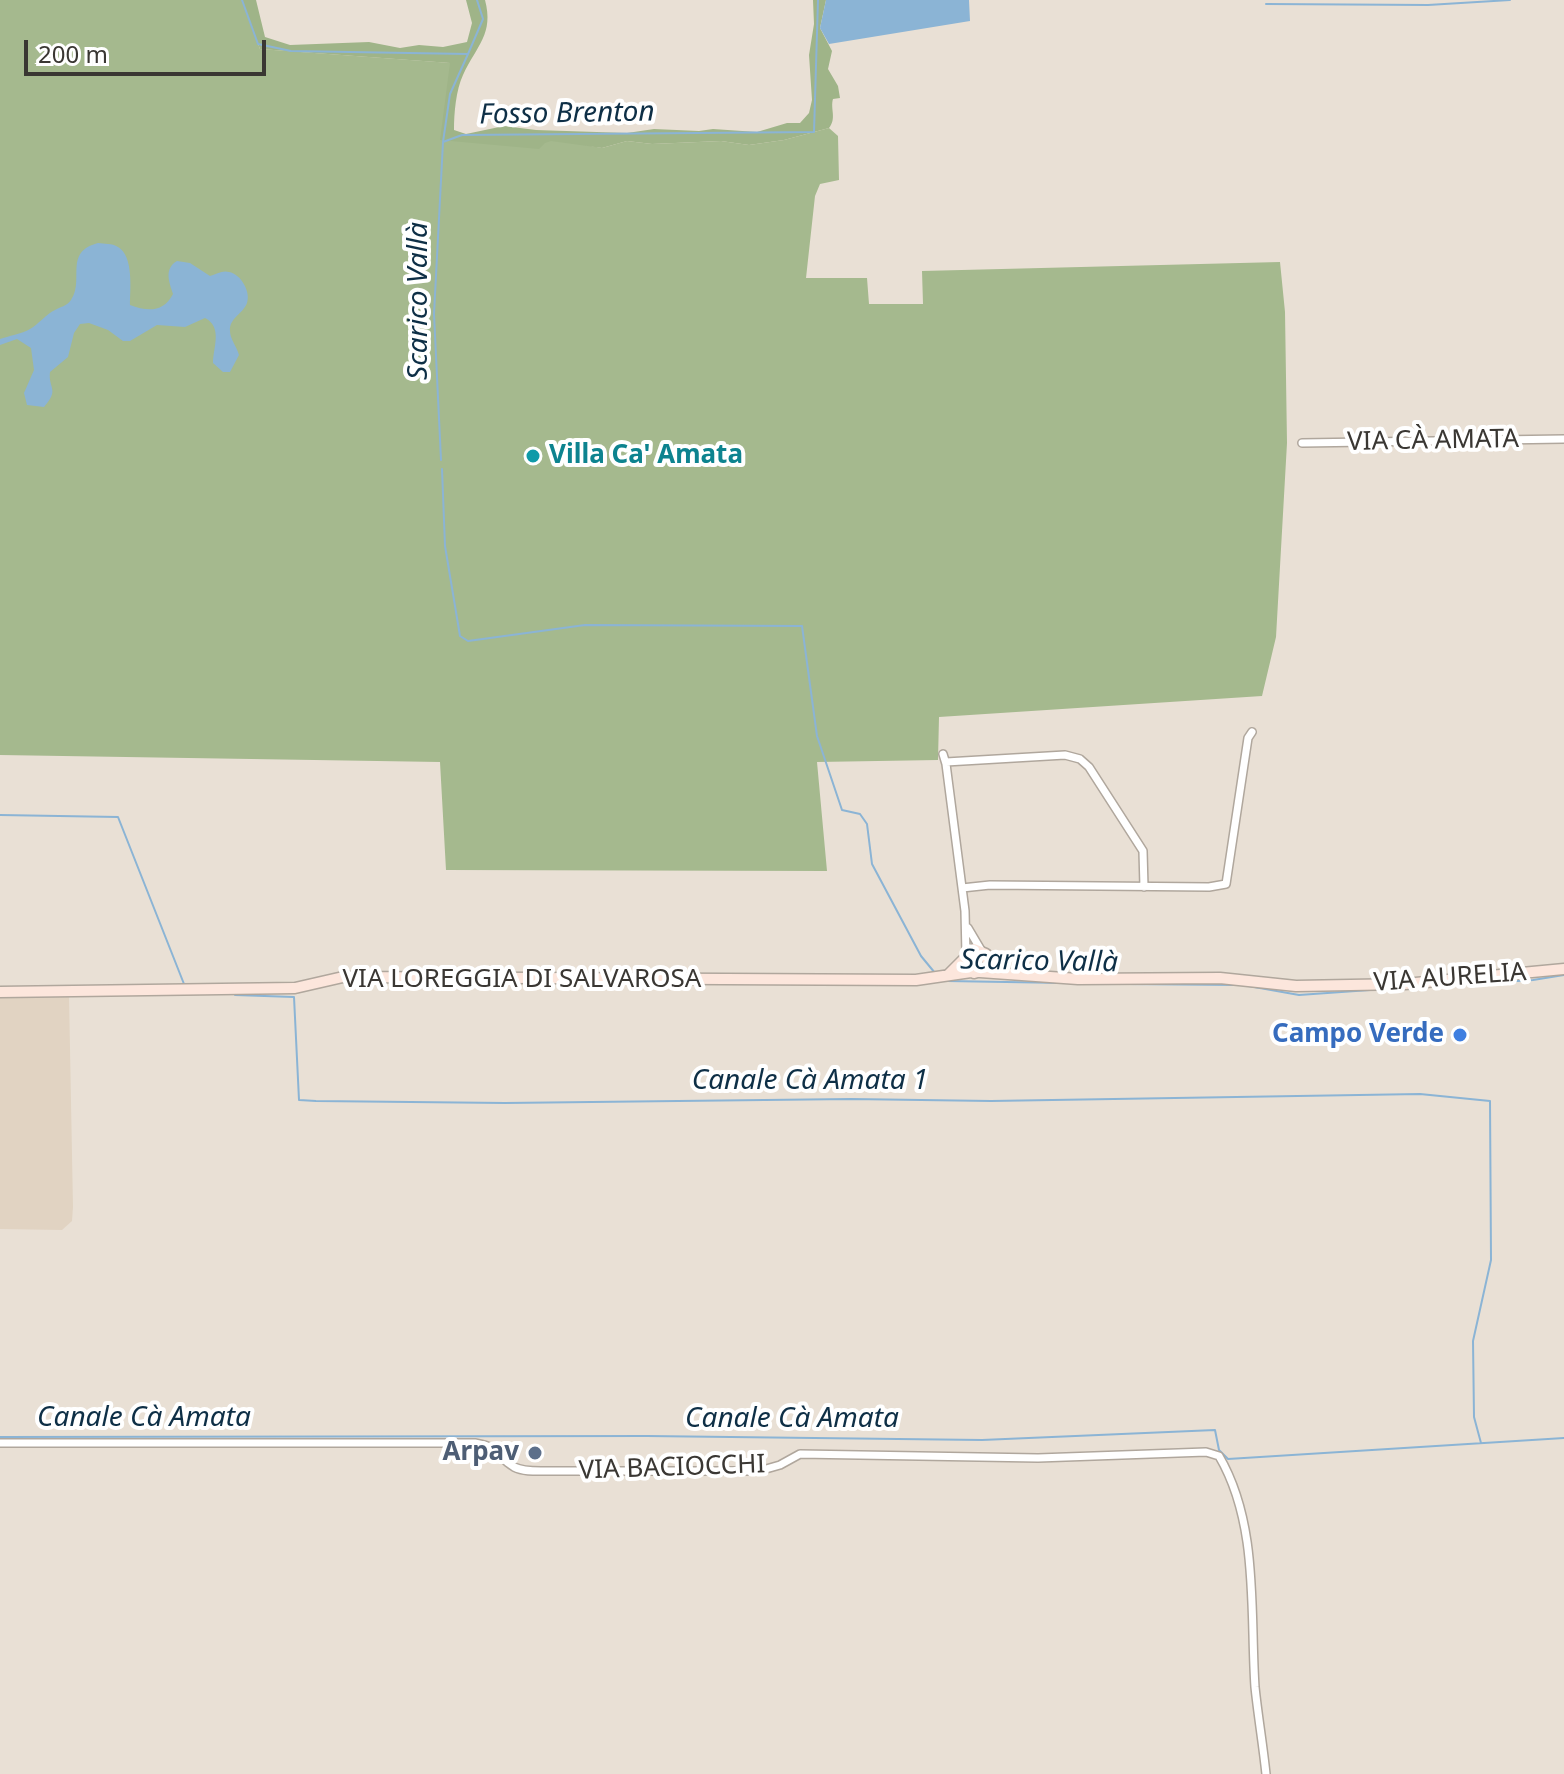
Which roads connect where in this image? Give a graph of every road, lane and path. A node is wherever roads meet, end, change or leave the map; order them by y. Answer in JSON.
{"nodes":[{"id":1,"x":1564,"y":439,"type":"edge"},
{"id":2,"x":1302,"y":443,"type":"dead end"},
{"id":3,"x":1252,"y":732,"type":"dead end"},
{"id":4,"x":1144,"y":887,"type":"junction"},
{"id":5,"x":962,"y":888,"type":"junction"},
{"id":6,"x":966,"y":926,"type":"junction"},
{"id":7,"x":984,"y":953,"type":"junction"},
{"id":8,"x":965,"y":957,"type":"junction"},
{"id":9,"x":1564,"y":969,"type":"edge"},
{"id":10,"x":976,"y":972,"type":"junction"},
{"id":11,"x":1015,"y":973,"type":"junction"},
{"id":12,"x":943,"y":975,"type":"junction"},
{"id":13,"x":1335,"y":985,"type":"joint"},
{"id":14,"x":0,"y":992,"type":"edge"},
{"id":15,"x":0,"y":1443,"type":"edge"},
{"id":16,"x":1266,"y":1774,"type":"edge"}],
"edges":[{"from":1,"to":2,"type":"street","name":"VIA CÀ AMATA"},
{"from":3,"to":4,"type":"street"},
{"from":4,"to":5,"type":"street"},
{"from":4,"to":5,"type":"street"},
{"from":5,"to":6,"type":"street"},
{"from":6,"to":7,"type":"street"},
{"from":6,"to":8,"type":"street"},
{"from":7,"to":8,"type":"street"},
{"from":7,"to":10,"type":"street"},
{"from":7,"to":11,"type":"street","name":"VIA LOREGGIA DI SALVAROSA"},
{"from":8,"to":10,"type":"street"},
{"from":8,"to":12,"type":"street"},
{"from":9,"to":13,"type":"street","name":"VIA AURELIA"},
{"from":10,"to":11,"type":"street","name":"VIA LOREGGIA DI SALVAROSA"},
{"from":10,"to":12,"type":"street","name":"VIA LOREGGIA DI SALVAROSA"},
{"from":11,"to":13,"type":"street","name":"VIA LOREGGIA DI SALVAROSA"},
{"from":12,"to":14,"type":"street","name":"VIA LOREGGIA DI SALVAROSA"},
{"from":15,"to":16,"type":"street","name":"VIA BACIOCCHI"}]}
